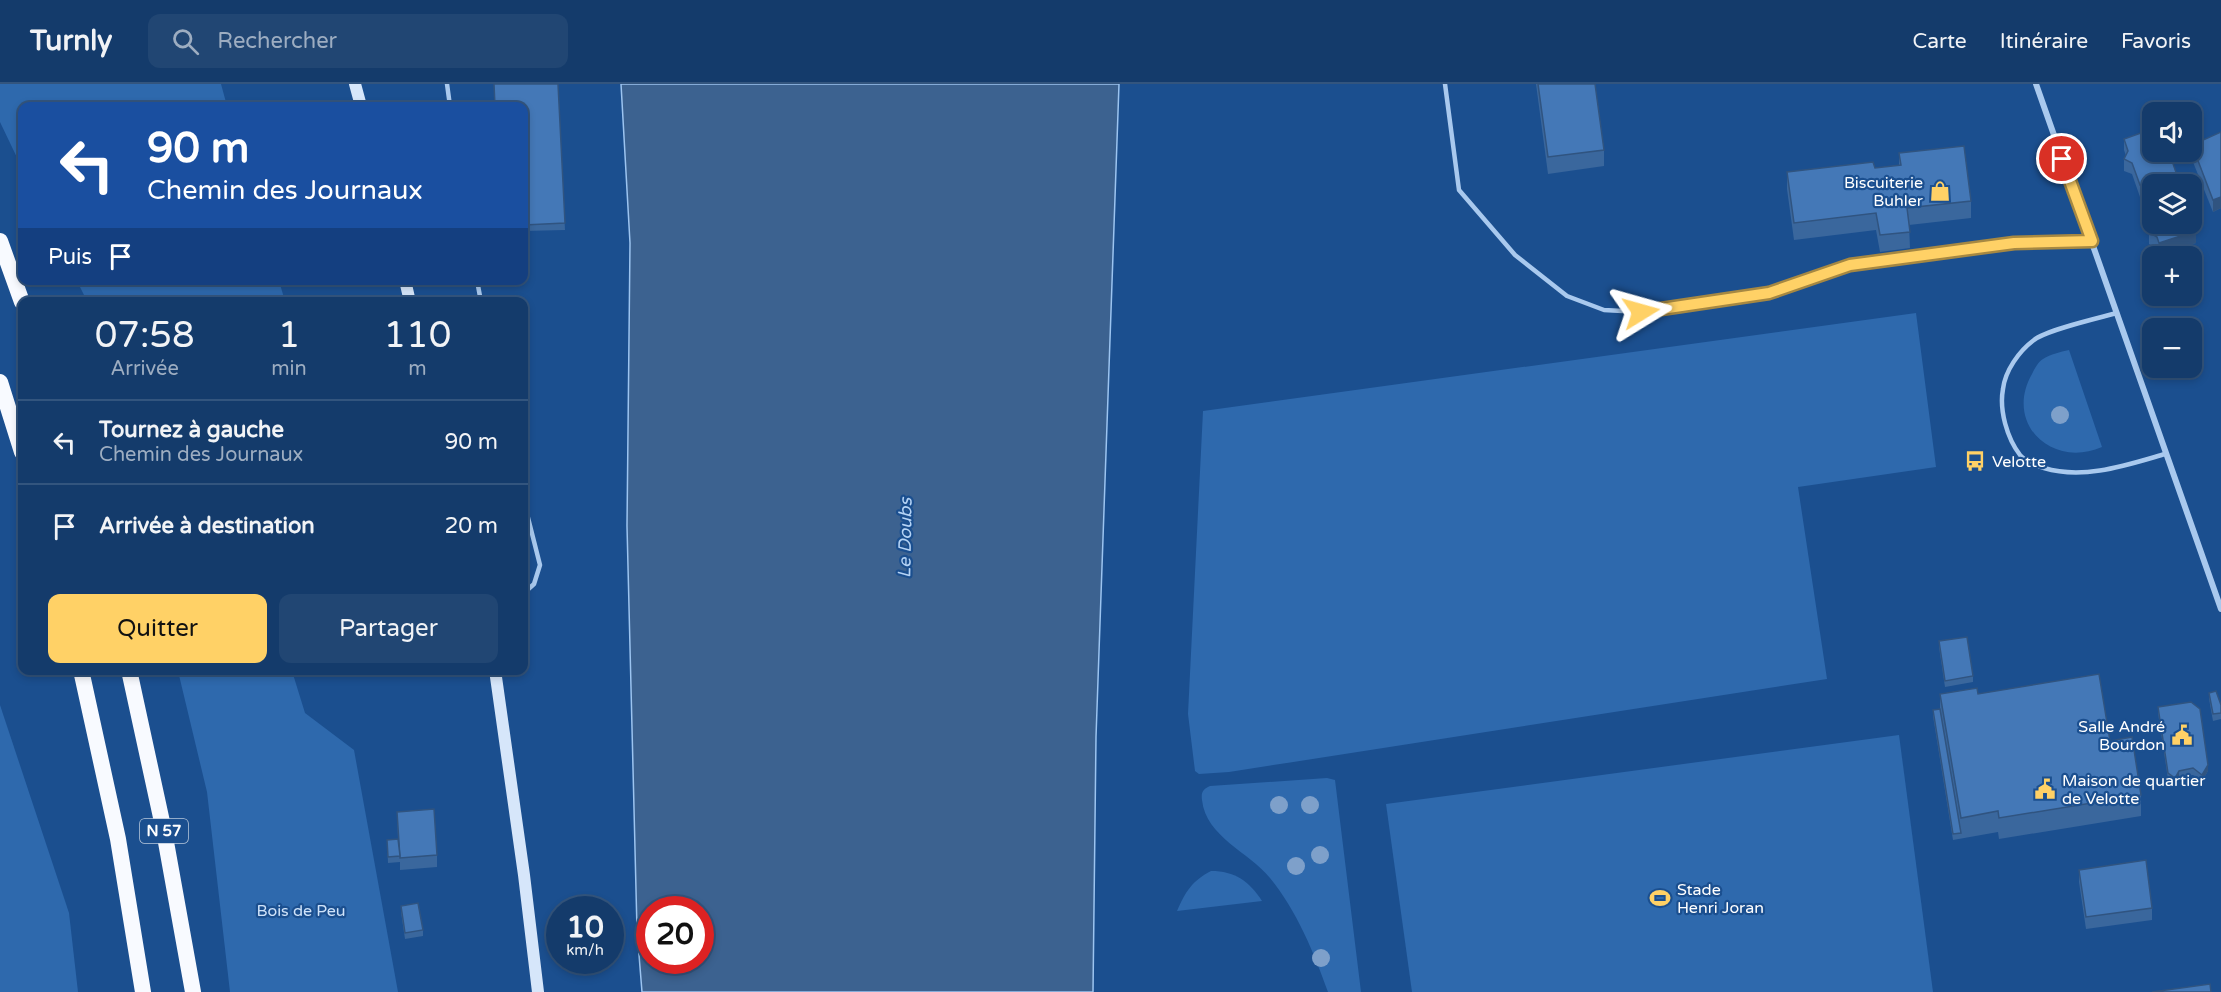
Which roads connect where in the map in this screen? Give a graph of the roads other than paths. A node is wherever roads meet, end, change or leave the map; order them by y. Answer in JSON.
{"nodes":[{"id":1,"x":356,"y":84,"type":"edge"},
{"id":2,"x":447,"y":84,"type":"edge"},
{"id":3,"x":1445,"y":84,"type":"edge"},
{"id":4,"x":2036,"y":84,"type":"edge"},
{"id":5,"x":360,"y":102,"type":"edge"},
{"id":6,"x":449,"y":102,"type":"edge"},
{"id":7,"x":0,"y":241,"type":"edge"},
{"id":8,"x":2092,"y":241,"type":"junction"},
{"id":9,"x":20,"y":297,"type":"edge"},
{"id":10,"x":2117,"y":313,"type":"junction"},
{"id":11,"x":0,"y":382,"type":"edge"},
{"id":12,"x":18,"y":439,"type":"edge"},
{"id":13,"x":2165,"y":454,"type":"junction"},
{"id":14,"x":528,"y":518,"type":"edge"},
{"id":15,"x":528,"y":589,"type":"edge"},
{"id":16,"x":2221,"y":609,"type":"edge"},
{"id":17,"x":82,"y":675,"type":"edge"},
{"id":18,"x":130,"y":675,"type":"edge"},
{"id":19,"x":496,"y":675,"type":"edge"},
{"id":20,"x":143,"y":992,"type":"edge"},
{"id":21,"x":193,"y":992,"type":"edge"},
{"id":22,"x":538,"y":992,"type":"edge"}],
"edges":[{"from":1,"to":5,"type":"main road"},
{"from":2,"to":6,"type":"lane"},
{"from":3,"to":8,"type":"lane"},
{"from":4,"to":8,"type":"street"},
{"from":7,"to":9,"type":"highway"},
{"from":8,"to":10,"type":"street"},
{"from":10,"to":13,"type":"street"},
{"from":10,"to":13,"type":"lane"},
{"from":11,"to":12,"type":"highway"},
{"from":13,"to":16,"type":"street"},
{"from":14,"to":15,"type":"lane"},
{"from":17,"to":20,"type":"highway","number":"N 57"},
{"from":18,"to":21,"type":"highway","number":"N 57"},
{"from":19,"to":22,"type":"main road"}]}
